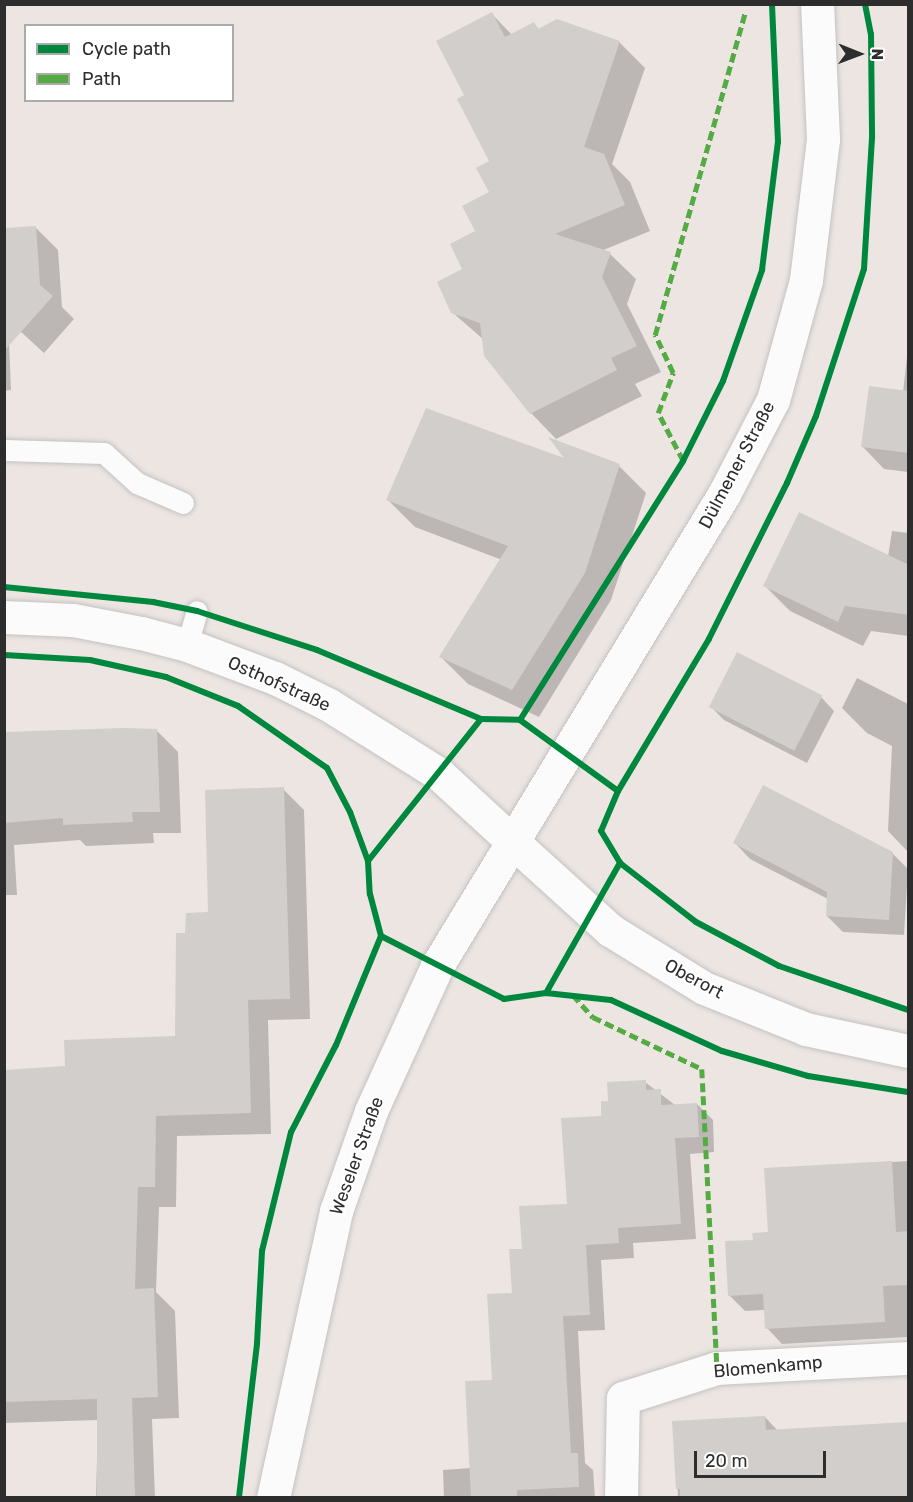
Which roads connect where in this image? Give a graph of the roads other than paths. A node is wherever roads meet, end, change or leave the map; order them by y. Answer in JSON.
{"nodes":[{"id":1,"x":817,"y":4,"type":"edge"},
{"id":2,"x":4,"y":450,"type":"edge"},
{"id":3,"x":183,"y":503,"type":"dead end"},
{"id":4,"x":198,"y":611,"type":"dead end"},
{"id":5,"x":4,"y":617,"type":"edge"},
{"id":6,"x":187,"y":645,"type":"junction"},
{"id":7,"x":513,"y":842,"type":"junction"},
{"id":8,"x":909,"y":1051,"type":"edge"},
{"id":9,"x":909,"y":1358,"type":"edge"},
{"id":10,"x":273,"y":1497,"type":"edge"},
{"id":11,"x":621,"y":1497,"type":"edge"}],
"edges":[{"from":1,"to":7,"type":"main road","name":"Dülmener Straße"},
{"from":2,"to":3,"type":"lane"},
{"from":4,"to":6,"type":"lane"},
{"from":5,"to":6,"type":"main road","name":"Osthofstraße"},
{"from":6,"to":7,"type":"main road","name":"Osthofstraße"},
{"from":7,"to":8,"type":"main road","name":"Oberort"},
{"from":7,"to":10,"type":"main road","name":"Weseler Straße"},
{"from":9,"to":11,"type":"main road","name":"Blomenkamp"}]}
